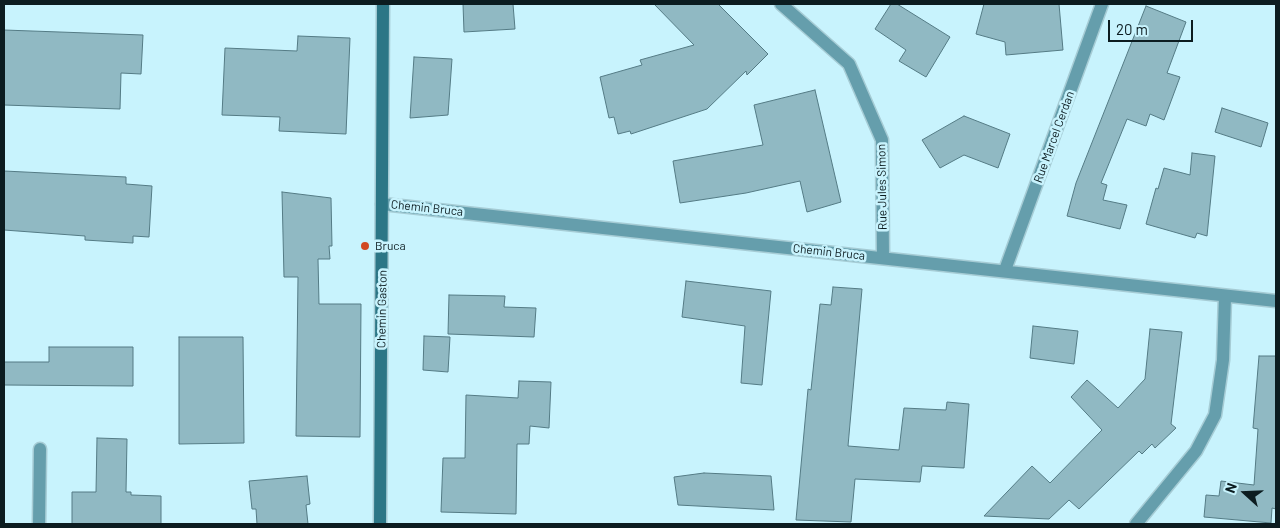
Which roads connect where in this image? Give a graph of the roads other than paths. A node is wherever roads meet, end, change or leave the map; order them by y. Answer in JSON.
{"nodes":[{"id":1,"x":383,"y":4,"type":"edge"},
{"id":2,"x":781,"y":4,"type":"edge"},
{"id":3,"x":1102,"y":4,"type":"edge"},
{"id":4,"x":382,"y":204,"type":"junction"},
{"id":5,"x":883,"y":258,"type":"junction"},
{"id":6,"x":1005,"y":270,"type":"junction"},
{"id":7,"x":1225,"y":296,"type":"junction"},
{"id":8,"x":1276,"y":301,"type":"edge"},
{"id":9,"x":40,"y":449,"type":"dead end"},
{"id":10,"x":39,"y":524,"type":"edge"},
{"id":11,"x":380,"y":524,"type":"edge"},
{"id":12,"x":1136,"y":524,"type":"edge"}],
"edges":[{"from":1,"to":4,"type":"street","name":"Chemin Gaston"},
{"from":2,"to":5,"type":"street","name":"Rue Jules Simon"},
{"from":3,"to":6,"type":"street","name":"Rue Marcel Cerdan"},
{"from":4,"to":5,"type":"street","name":"Chemin Bruca"},
{"from":4,"to":11,"type":"street","name":"Chemin Gaston"},
{"from":5,"to":6,"type":"street","name":"Chemin Bruca"},
{"from":6,"to":7,"type":"street","name":"Chemin Bruca"},
{"from":7,"to":8,"type":"street","name":"Chemin Bruca"},
{"from":7,"to":12,"type":"street"},
{"from":9,"to":10,"type":"street"}]}
